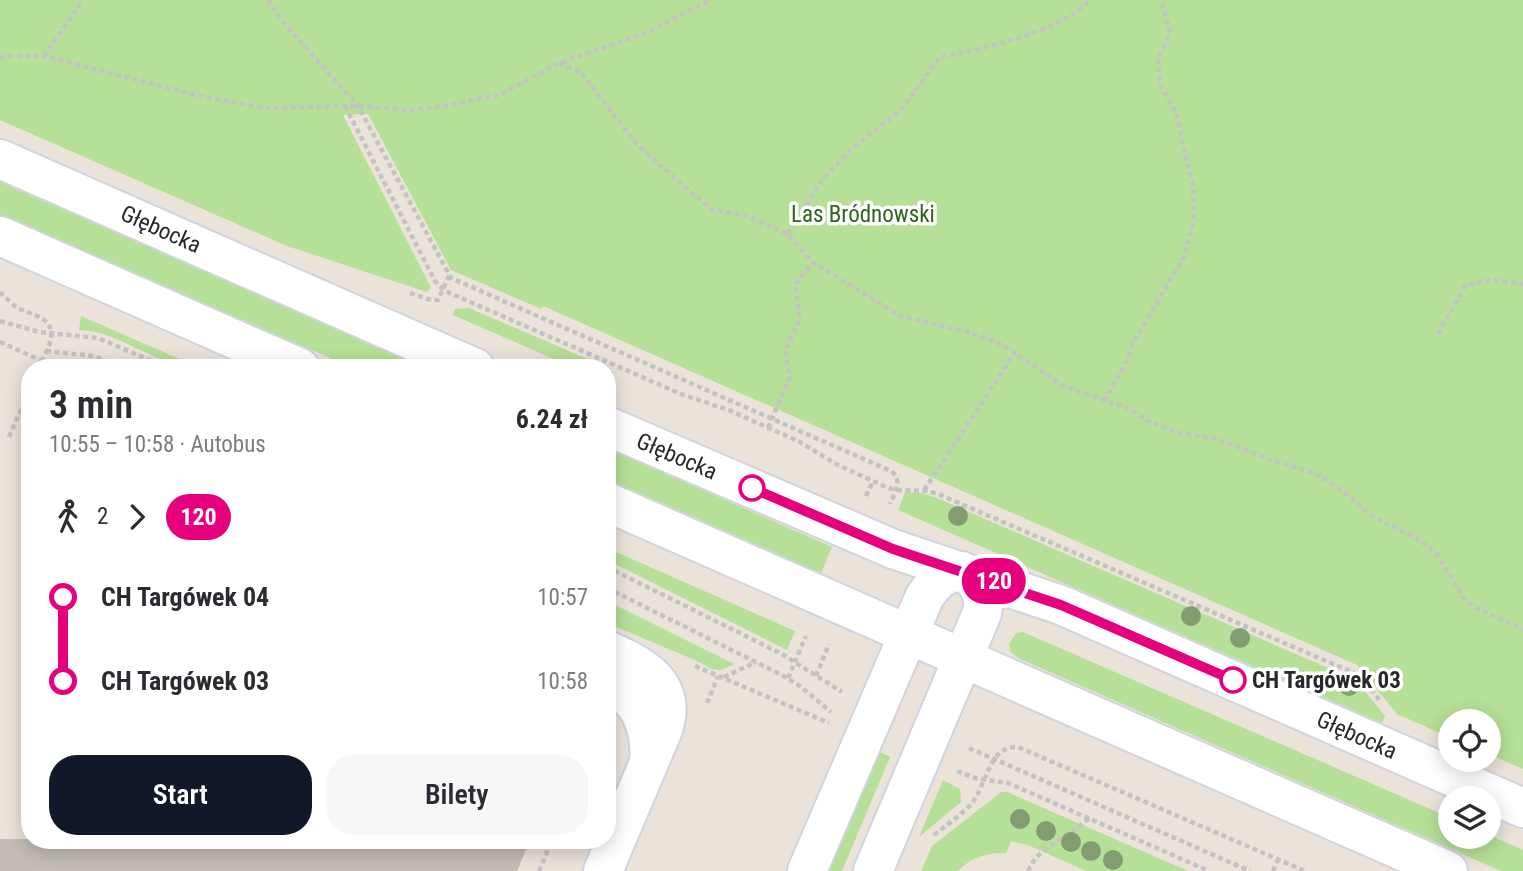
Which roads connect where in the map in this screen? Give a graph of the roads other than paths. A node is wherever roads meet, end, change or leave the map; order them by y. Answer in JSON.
{"nodes":[{"id":1,"x":0,"y":159,"type":"edge"},
{"id":2,"x":0,"y":236,"type":"edge"},
{"id":3,"x":280,"y":359,"type":"edge"},
{"id":4,"x":455,"y":359,"type":"edge"},
{"id":5,"x":616,"y":430,"type":"edge"},
{"id":6,"x":616,"y":506,"type":"edge"},
{"id":7,"x":962,"y":571,"type":"junction"},
{"id":8,"x":909,"y":634,"type":"junction"},
{"id":9,"x":964,"y":658,"type":"junction"},
{"id":10,"x":616,"y":669,"type":"edge"},
{"id":11,"x":1523,"y":808,"type":"edge"},
{"id":12,"x":616,"y":848,"type":"edge"},
{"id":13,"x":807,"y":871,"type":"edge"},
{"id":14,"x":873,"y":871,"type":"edge"},
{"id":15,"x":1448,"y":871,"type":"edge"}],
"edges":[{"from":1,"to":4,"type":"street","name":"Głębocka"},
{"from":2,"to":3,"type":"street"},
{"from":5,"to":7,"type":"street","name":"Głębocka"},
{"from":6,"to":8,"type":"street"},
{"from":7,"to":8,"type":"street"},
{"from":7,"to":9,"type":"street"},
{"from":7,"to":11,"type":"street","name":"Głębocka"},
{"from":8,"to":9,"type":"street"},
{"from":8,"to":13,"type":"street"},
{"from":9,"to":14,"type":"street"},
{"from":9,"to":15,"type":"street"},
{"from":10,"to":12,"type":"street"}]}
